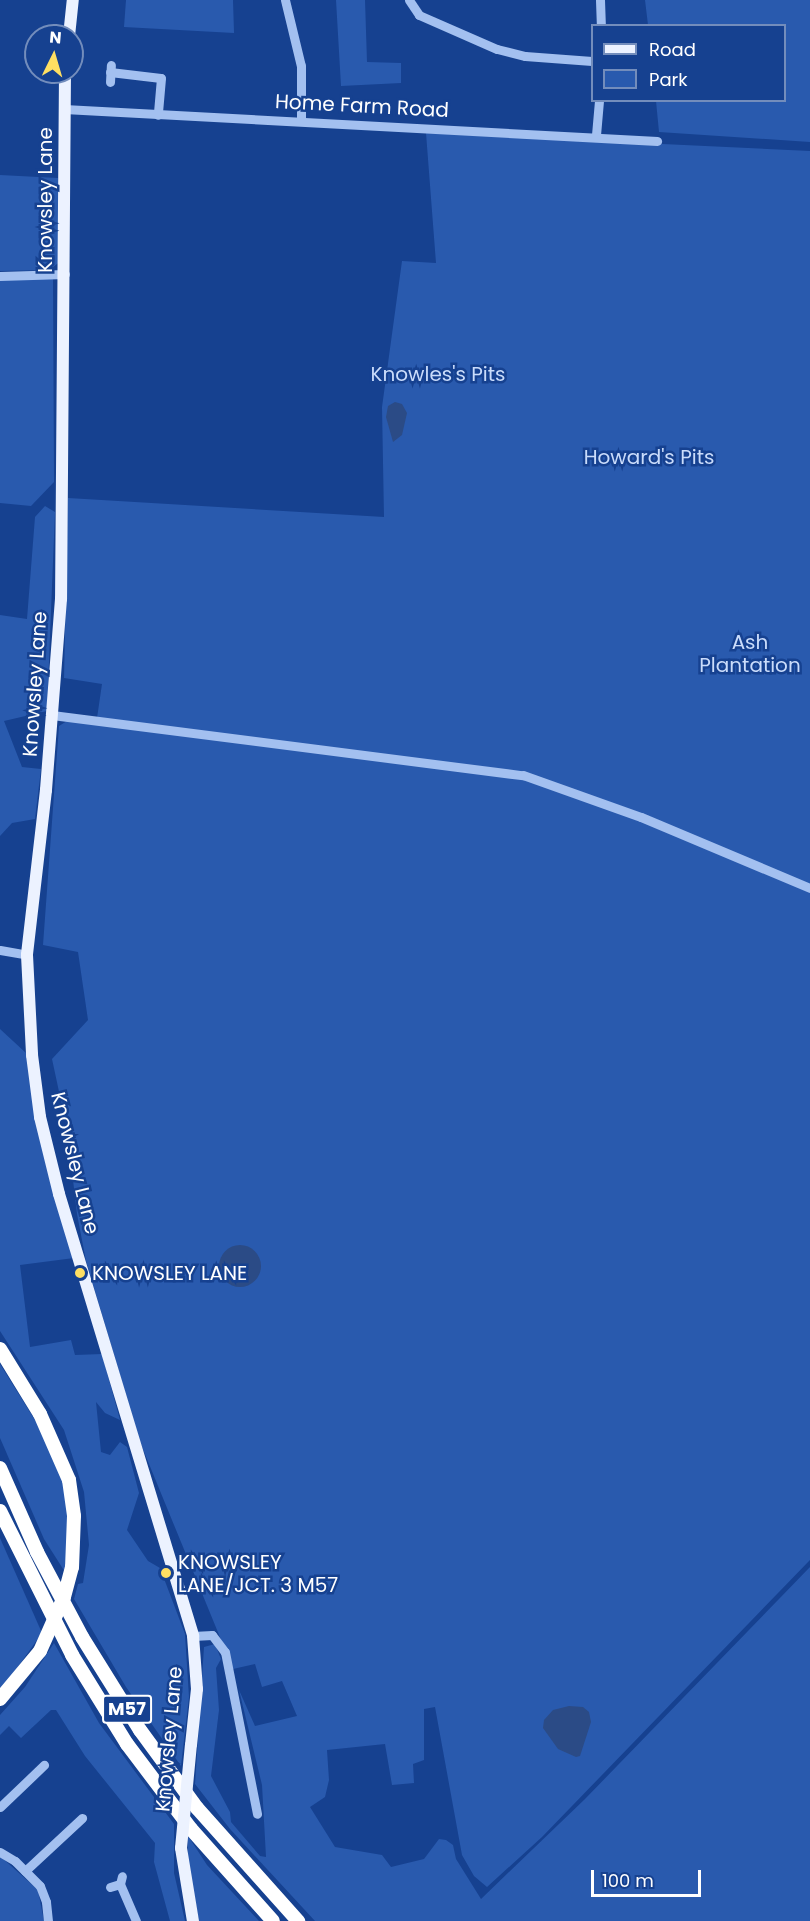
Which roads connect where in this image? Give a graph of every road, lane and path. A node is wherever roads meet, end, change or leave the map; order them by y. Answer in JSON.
{"nodes":[{"id":1,"x":73,"y":0,"type":"edge"},
{"id":2,"x":285,"y":0,"type":"edge"},
{"id":3,"x":409,"y":0,"type":"edge"},
{"id":4,"x":600,"y":0,"type":"edge"},
{"id":5,"x":70,"y":24,"type":"edge"},
{"id":6,"x":601,"y":24,"type":"edge"},
{"id":7,"x":591,"y":61,"type":"edge"},
{"id":8,"x":110,"y":73,"type":"dead end"},
{"id":9,"x":161,"y":78,"type":"junction"},
{"id":10,"x":172,"y":79,"type":"dead end"},
{"id":11,"x":65,"y":84,"type":"edge"},
{"id":12,"x":599,"y":102,"type":"edge"},
{"id":13,"x":64,"y":109,"type":"junction"},
{"id":14,"x":158,"y":115,"type":"junction"},
{"id":15,"x":301,"y":121,"type":"junction"},
{"id":16,"x":596,"y":135,"type":"junction"},
{"id":17,"x":657,"y":141,"type":"dead end"},
{"id":18,"x":65,"y":274,"type":"junction"},
{"id":19,"x":0,"y":276,"type":"edge"},
{"id":20,"x":52,"y":715,"type":"junction"},
{"id":21,"x":810,"y":888,"type":"edge"},
{"id":22,"x":0,"y":950,"type":"edge"},
{"id":23,"x":27,"y":955,"type":"junction"},
{"id":24,"x":0,"y":1349,"type":"edge"},
{"id":25,"x":0,"y":1468,"type":"edge"},
{"id":26,"x":0,"y":1511,"type":"edge"},
{"id":27,"x":193,"y":1636,"type":"junction"},
{"id":28,"x":0,"y":1699,"type":"edge"},
{"id":29,"x":45,"y":1763,"type":"dead end"},
{"id":30,"x":0,"y":1807,"type":"edge"},
{"id":31,"x":257,"y":1814,"type":"dead end"},
{"id":32,"x":83,"y":1817,"type":"dead end"},
{"id":33,"x":0,"y":1852,"type":"edge"},
{"id":34,"x":26,"y":1870,"type":"junction"},
{"id":35,"x":117,"y":1882,"type":"dead end"},
{"id":36,"x":48,"y":1921,"type":"edge"},
{"id":37,"x":136,"y":1921,"type":"edge"},
{"id":38,"x":193,"y":1921,"type":"edge"},
{"id":39,"x":273,"y":1921,"type":"edge"},
{"id":40,"x":298,"y":1921,"type":"edge"}],
"edges":[{"from":1,"to":5,"type":"main road"},
{"from":2,"to":15,"type":"street"},
{"from":3,"to":7,"type":"street"},
{"from":4,"to":6,"type":"street"},
{"from":8,"to":9,"type":"street"},
{"from":9,"to":10,"type":"street"},
{"from":9,"to":14,"type":"street"},
{"from":11,"to":13,"type":"main road","name":"Knowsley Lane"},
{"from":12,"to":16,"type":"street"},
{"from":13,"to":14,"type":"street","name":"Home Farm Road"},
{"from":13,"to":18,"type":"main road","name":"Knowsley Lane"},
{"from":14,"to":15,"type":"street","name":"Home Farm Road"},
{"from":15,"to":16,"type":"street","name":"Home Farm Road"},
{"from":16,"to":17,"type":"street","name":"Home Farm Road"},
{"from":18,"to":19,"type":"street"},
{"from":18,"to":20,"type":"main road","name":"Knowsley Lane"},
{"from":20,"to":21,"type":"street"},
{"from":20,"to":23,"type":"main road","name":"Knowsley Lane"},
{"from":22,"to":23,"type":"street"},
{"from":23,"to":27,"type":"main road","name":"Knowsley Lane"},
{"from":24,"to":28,"type":"highway","bridge":true},
{"from":25,"to":40,"type":"highway","number":"M57"},
{"from":26,"to":39,"type":"highway","number":"M57"},
{"from":27,"to":31,"type":"street"},
{"from":27,"to":38,"type":"main road","name":"Knowsley Lane","bridge":true},
{"from":29,"to":30,"type":"street"},
{"from":32,"to":34,"type":"street"},
{"from":33,"to":34,"type":"street"},
{"from":34,"to":36,"type":"street"},
{"from":35,"to":37,"type":"street"}]}
